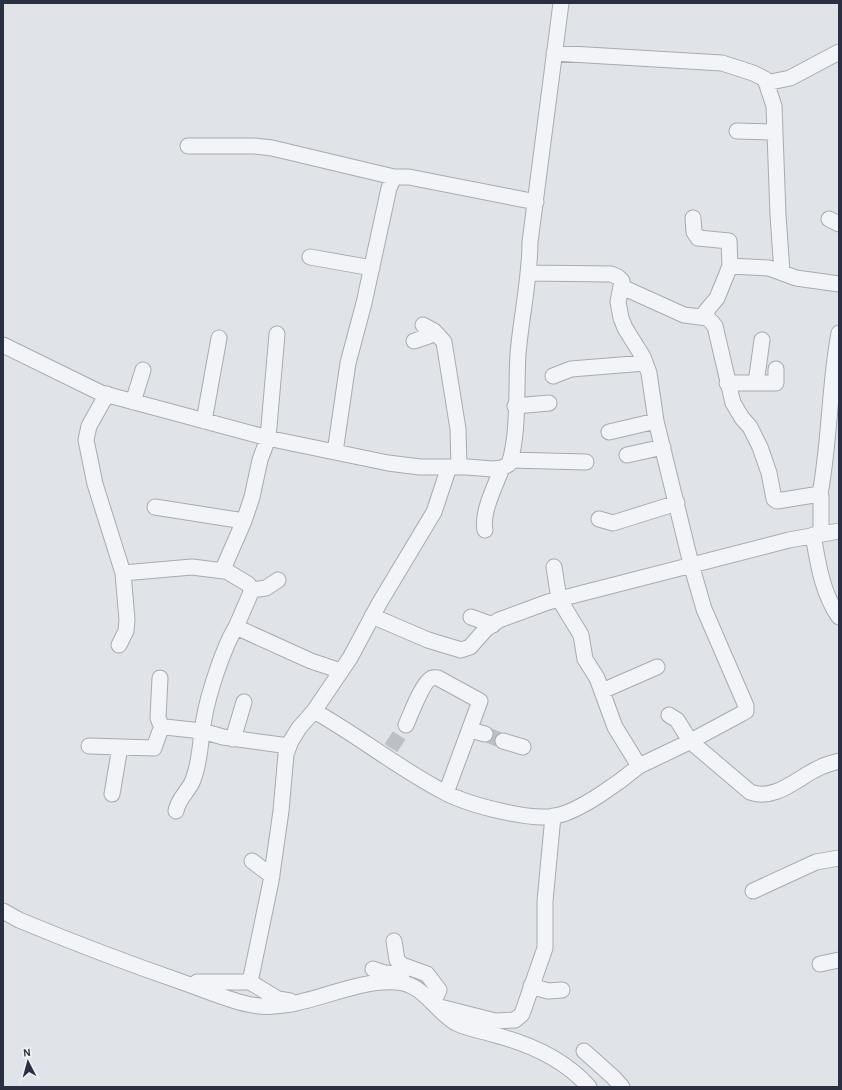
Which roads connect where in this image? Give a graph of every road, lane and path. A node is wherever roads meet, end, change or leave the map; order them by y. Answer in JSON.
{"nodes":[{"id":1,"x":561,"y":3,"type":"edge"},
{"id":2,"x":839,"y":52,"type":"edge"},
{"id":3,"x":554,"y":53,"type":"junction"},
{"id":4,"x":766,"y":83,"type":"junction"},
{"id":5,"x":737,"y":130,"type":"dead end"},
{"id":6,"x":775,"y":132,"type":"junction"},
{"id":7,"x":188,"y":146,"type":"dead end"},
{"id":8,"x":394,"y":177,"type":"junction"},
{"id":9,"x":536,"y":202,"type":"junction"},
{"id":10,"x":693,"y":218,"type":"dead end"},
{"id":11,"x":310,"y":257,"type":"dead end"},
{"id":12,"x":730,"y":266,"type":"junction"},
{"id":13,"x":372,"y":268,"type":"junction"},
{"id":14,"x":782,"y":272,"type":"junction"},
{"id":15,"x":528,"y":273,"type":"junction"},
{"id":16,"x":839,"y":284,"type":"edge"},
{"id":17,"x":622,"y":287,"type":"junction"},
{"id":18,"x":702,"y":316,"type":"junction"},
{"id":19,"x":839,"y":333,"type":"edge"},
{"id":20,"x":277,"y":334,"type":"dead end"},
{"id":21,"x":219,"y":338,"type":"dead end"},
{"id":22,"x":762,"y":340,"type":"dead end"},
{"id":23,"x":414,"y":341,"type":"dead end"},
{"id":24,"x":3,"y":345,"type":"edge"},
{"id":25,"x":645,"y":363,"type":"junction"},
{"id":26,"x":776,"y":369,"type":"dead end"},
{"id":27,"x":143,"y":370,"type":"dead end"},
{"id":28,"x":553,"y":376,"type":"dead end"},
{"id":29,"x":727,"y":383,"type":"junction"},
{"id":30,"x":756,"y":383,"type":"junction"},
{"id":31,"x":107,"y":394,"type":"junction"},
{"id":32,"x":134,"y":402,"type":"junction"},
{"id":33,"x":549,"y":403,"type":"dead end"},
{"id":34,"x":515,"y":406,"type":"junction"},
{"id":35,"x":204,"y":421,"type":"junction"},
{"id":36,"x":656,"y":421,"type":"junction"},
{"id":37,"x":609,"y":432,"type":"dead end"},
{"id":38,"x":268,"y":438,"type":"junction"},
{"id":39,"x":663,"y":447,"type":"junction"},
{"id":40,"x":335,"y":452,"type":"junction"},
{"id":41,"x":627,"y":455,"type":"dead end"},
{"id":42,"x":586,"y":462,"type":"dead end"},
{"id":43,"x":506,"y":464,"type":"junction"},
{"id":44,"x":454,"y":467,"type":"junction"},
{"id":45,"x":820,"y":494,"type":"junction"},
{"id":46,"x":678,"y":503,"type":"junction"},
{"id":47,"x":156,"y":507,"type":"dead end"},
{"id":48,"x":599,"y":519,"type":"dead end"},
{"id":49,"x":244,"y":521,"type":"junction"},
{"id":50,"x":485,"y":530,"type":"dead end"},
{"id":51,"x":839,"y":531,"type":"edge"},
{"id":52,"x":817,"y":534,"type":"junction"},
{"id":53,"x":691,"y":564,"type":"junction"},
{"id":54,"x":554,"y":567,"type":"dead end"},
{"id":55,"x":224,"y":571,"type":"junction"},
{"id":56,"x":123,"y":573,"type":"junction"},
{"id":57,"x":278,"y":580,"type":"dead end"},
{"id":58,"x":252,"y":590,"type":"junction"},
{"id":59,"x":559,"y":599,"type":"junction"},
{"id":60,"x":372,"y":616,"type":"junction"},
{"id":61,"x":471,"y":617,"type":"dead end"},
{"id":62,"x":839,"y":617,"type":"edge"},
{"id":63,"x":493,"y":625,"type":"junction"},
{"id":64,"x":236,"y":627,"type":"junction"},
{"id":65,"x":119,"y":645,"type":"dead end"},
{"id":66,"x":657,"y":667,"type":"dead end"},
{"id":67,"x":341,"y":671,"type":"junction"},
{"id":68,"x":160,"y":678,"type":"dead end"},
{"id":69,"x":602,"y":691,"type":"junction"},
{"id":70,"x":244,"y":702,"type":"dead end"},
{"id":71,"x":314,"y":711,"type":"junction"},
{"id":72,"x":669,"y":715,"type":"dead end"},
{"id":73,"x":406,"y":725,"type":"tunnel mouth"},
{"id":74,"x":162,"y":728,"type":"junction"},
{"id":75,"x":202,"y":731,"type":"junction"},
{"id":76,"x":233,"y":739,"type":"junction"},
{"id":77,"x":503,"y":741,"type":"tunnel mouth"},
{"id":78,"x":690,"y":741,"type":"junction"},
{"id":79,"x":89,"y":746,"type":"dead end"},
{"id":80,"x":289,"y":746,"type":"junction"},
{"id":81,"x":120,"y":747,"type":"junction"},
{"id":82,"x":523,"y":748,"type":"dead end"},
{"id":83,"x":839,"y":761,"type":"edge"},
{"id":84,"x":639,"y":766,"type":"junction"},
{"id":85,"x":446,"y":793,"type":"junction"},
{"id":86,"x":112,"y":794,"type":"dead end"},
{"id":87,"x":176,"y":811,"type":"dead end"},
{"id":88,"x":553,"y":816,"type":"junction"},
{"id":89,"x":839,"y":858,"type":"edge"},
{"id":90,"x":252,"y":861,"type":"dead end"},
{"id":91,"x":272,"y":876,"type":"junction"},
{"id":92,"x":753,"y":891,"type":"dead end"},
{"id":93,"x":3,"y":911,"type":"edge"},
{"id":94,"x":394,"y":941,"type":"dead end"},
{"id":95,"x":839,"y":960,"type":"edge"},
{"id":96,"x":820,"y":964,"type":"dead end"},
{"id":97,"x":373,"y":969,"type":"dead end"},
{"id":98,"x":178,"y":981,"type":"junction"},
{"id":99,"x":250,"y":982,"type":"junction"},
{"id":100,"x":531,"y":986,"type":"junction"},
{"id":101,"x":562,"y":990,"type":"dead end"},
{"id":102,"x":303,"y":1001,"type":"junction"},
{"id":103,"x":432,"y":1002,"type":"junction"},
{"id":104,"x":510,"y":1021,"type":"junction"},
{"id":105,"x":492,"y":1034,"type":"junction"},
{"id":106,"x":584,"y":1051,"type":"dead end"},
{"id":107,"x":589,"y":1087,"type":"edge"},
{"id":108,"x":622,"y":1087,"type":"edge"}],
"edges":[{"from":1,"to":3,"type":"street"},
{"from":2,"to":4,"type":"street"},
{"from":3,"to":4,"type":"street"},
{"from":3,"to":9,"type":"street"},
{"from":4,"to":6,"type":"street"},
{"from":5,"to":6,"type":"street"},
{"from":6,"to":14,"type":"street"},
{"from":7,"to":8,"type":"street"},
{"from":8,"to":9,"type":"street"},
{"from":8,"to":13,"type":"street"},
{"from":9,"to":15,"type":"street"},
{"from":10,"to":12,"type":"street"},
{"from":11,"to":13,"type":"street"},
{"from":12,"to":14,"type":"street"},
{"from":12,"to":18,"type":"street"},
{"from":13,"to":40,"type":"street"},
{"from":14,"to":16,"type":"street"},
{"from":15,"to":17,"type":"street"},
{"from":15,"to":34,"type":"street"},
{"from":17,"to":18,"type":"street"},
{"from":17,"to":25,"type":"street"},
{"from":18,"to":29,"type":"street"},
{"from":19,"to":45,"type":"street"},
{"from":20,"to":38,"type":"street"},
{"from":21,"to":35,"type":"street"},
{"from":22,"to":30,"type":"street"},
{"from":23,"to":44,"type":"street"},
{"from":24,"to":31,"type":"street"},
{"from":25,"to":28,"type":"street"},
{"from":25,"to":36,"type":"street"},
{"from":26,"to":30,"type":"street"},
{"from":27,"to":32,"type":"street"},
{"from":29,"to":30,"type":"street"},
{"from":29,"to":45,"type":"street"},
{"from":31,"to":32,"type":"street"},
{"from":31,"to":56,"type":"street"},
{"from":32,"to":35,"type":"street"},
{"from":33,"to":34,"type":"street"},
{"from":34,"to":43,"type":"street"},
{"from":35,"to":38,"type":"street"},
{"from":36,"to":37,"type":"street"},
{"from":36,"to":39,"type":"street"},
{"from":38,"to":40,"type":"street"},
{"from":38,"to":49,"type":"street"},
{"from":39,"to":41,"type":"street"},
{"from":39,"to":46,"type":"street"},
{"from":40,"to":44,"type":"street"},
{"from":42,"to":43,"type":"street"},
{"from":43,"to":44,"type":"street"},
{"from":43,"to":50,"type":"street"},
{"from":44,"to":60,"type":"street"},
{"from":45,"to":52,"type":"street"},
{"from":46,"to":48,"type":"street"},
{"from":46,"to":53,"type":"street"},
{"from":47,"to":49,"type":"street"},
{"from":49,"to":55,"type":"street"},
{"from":51,"to":52,"type":"street"},
{"from":52,"to":53,"type":"street"},
{"from":52,"to":62,"type":"street"},
{"from":53,"to":59,"type":"street"},
{"from":53,"to":78,"type":"street"},
{"from":54,"to":59,"type":"street"},
{"from":55,"to":56,"type":"street"},
{"from":55,"to":58,"type":"street"},
{"from":56,"to":65,"type":"street"},
{"from":57,"to":58,"type":"street"},
{"from":58,"to":64,"type":"street"},
{"from":59,"to":63,"type":"street"},
{"from":59,"to":69,"type":"street"},
{"from":60,"to":63,"type":"street"},
{"from":60,"to":67,"type":"street"},
{"from":61,"to":63,"type":"street"},
{"from":64,"to":67,"type":"street"},
{"from":64,"to":75,"type":"street"},
{"from":66,"to":69,"type":"street"},
{"from":67,"to":71,"type":"street"},
{"from":68,"to":74,"type":"street"},
{"from":69,"to":84,"type":"street"},
{"from":70,"to":76,"type":"street"},
{"from":71,"to":80,"type":"street"},
{"from":71,"to":85,"type":"street"},
{"from":72,"to":78,"type":"street"},
{"from":73,"to":85,"type":"street"},
{"from":74,"to":75,"type":"street"},
{"from":74,"to":81,"type":"street"},
{"from":75,"to":76,"type":"street"},
{"from":75,"to":87,"type":"street"},
{"from":76,"to":80,"type":"street"},
{"from":77,"to":82,"type":"street"},
{"from":78,"to":83,"type":"street"},
{"from":78,"to":84,"type":"street"},
{"from":79,"to":81,"type":"street"},
{"from":80,"to":91,"type":"street"},
{"from":81,"to":86,"type":"street"},
{"from":84,"to":88,"type":"street"},
{"from":85,"to":88,"type":"street"},
{"from":88,"to":100,"type":"street"},
{"from":89,"to":92,"type":"street"},
{"from":90,"to":91,"type":"street"},
{"from":91,"to":99,"type":"street"},
{"from":93,"to":98,"type":"street"},
{"from":94,"to":103,"type":"street"},
{"from":95,"to":96,"type":"street"},
{"from":97,"to":103,"type":"street"},
{"from":98,"to":99,"type":"street"},
{"from":98,"to":102,"type":"street"},
{"from":99,"to":102,"type":"street"},
{"from":100,"to":101,"type":"street"},
{"from":100,"to":104,"type":"street"},
{"from":102,"to":103,"type":"street"},
{"from":103,"to":104,"type":"street"},
{"from":103,"to":105,"type":"street"},
{"from":104,"to":105,"type":"street"},
{"from":105,"to":107,"type":"street"},
{"from":106,"to":108,"type":"street"}]}
